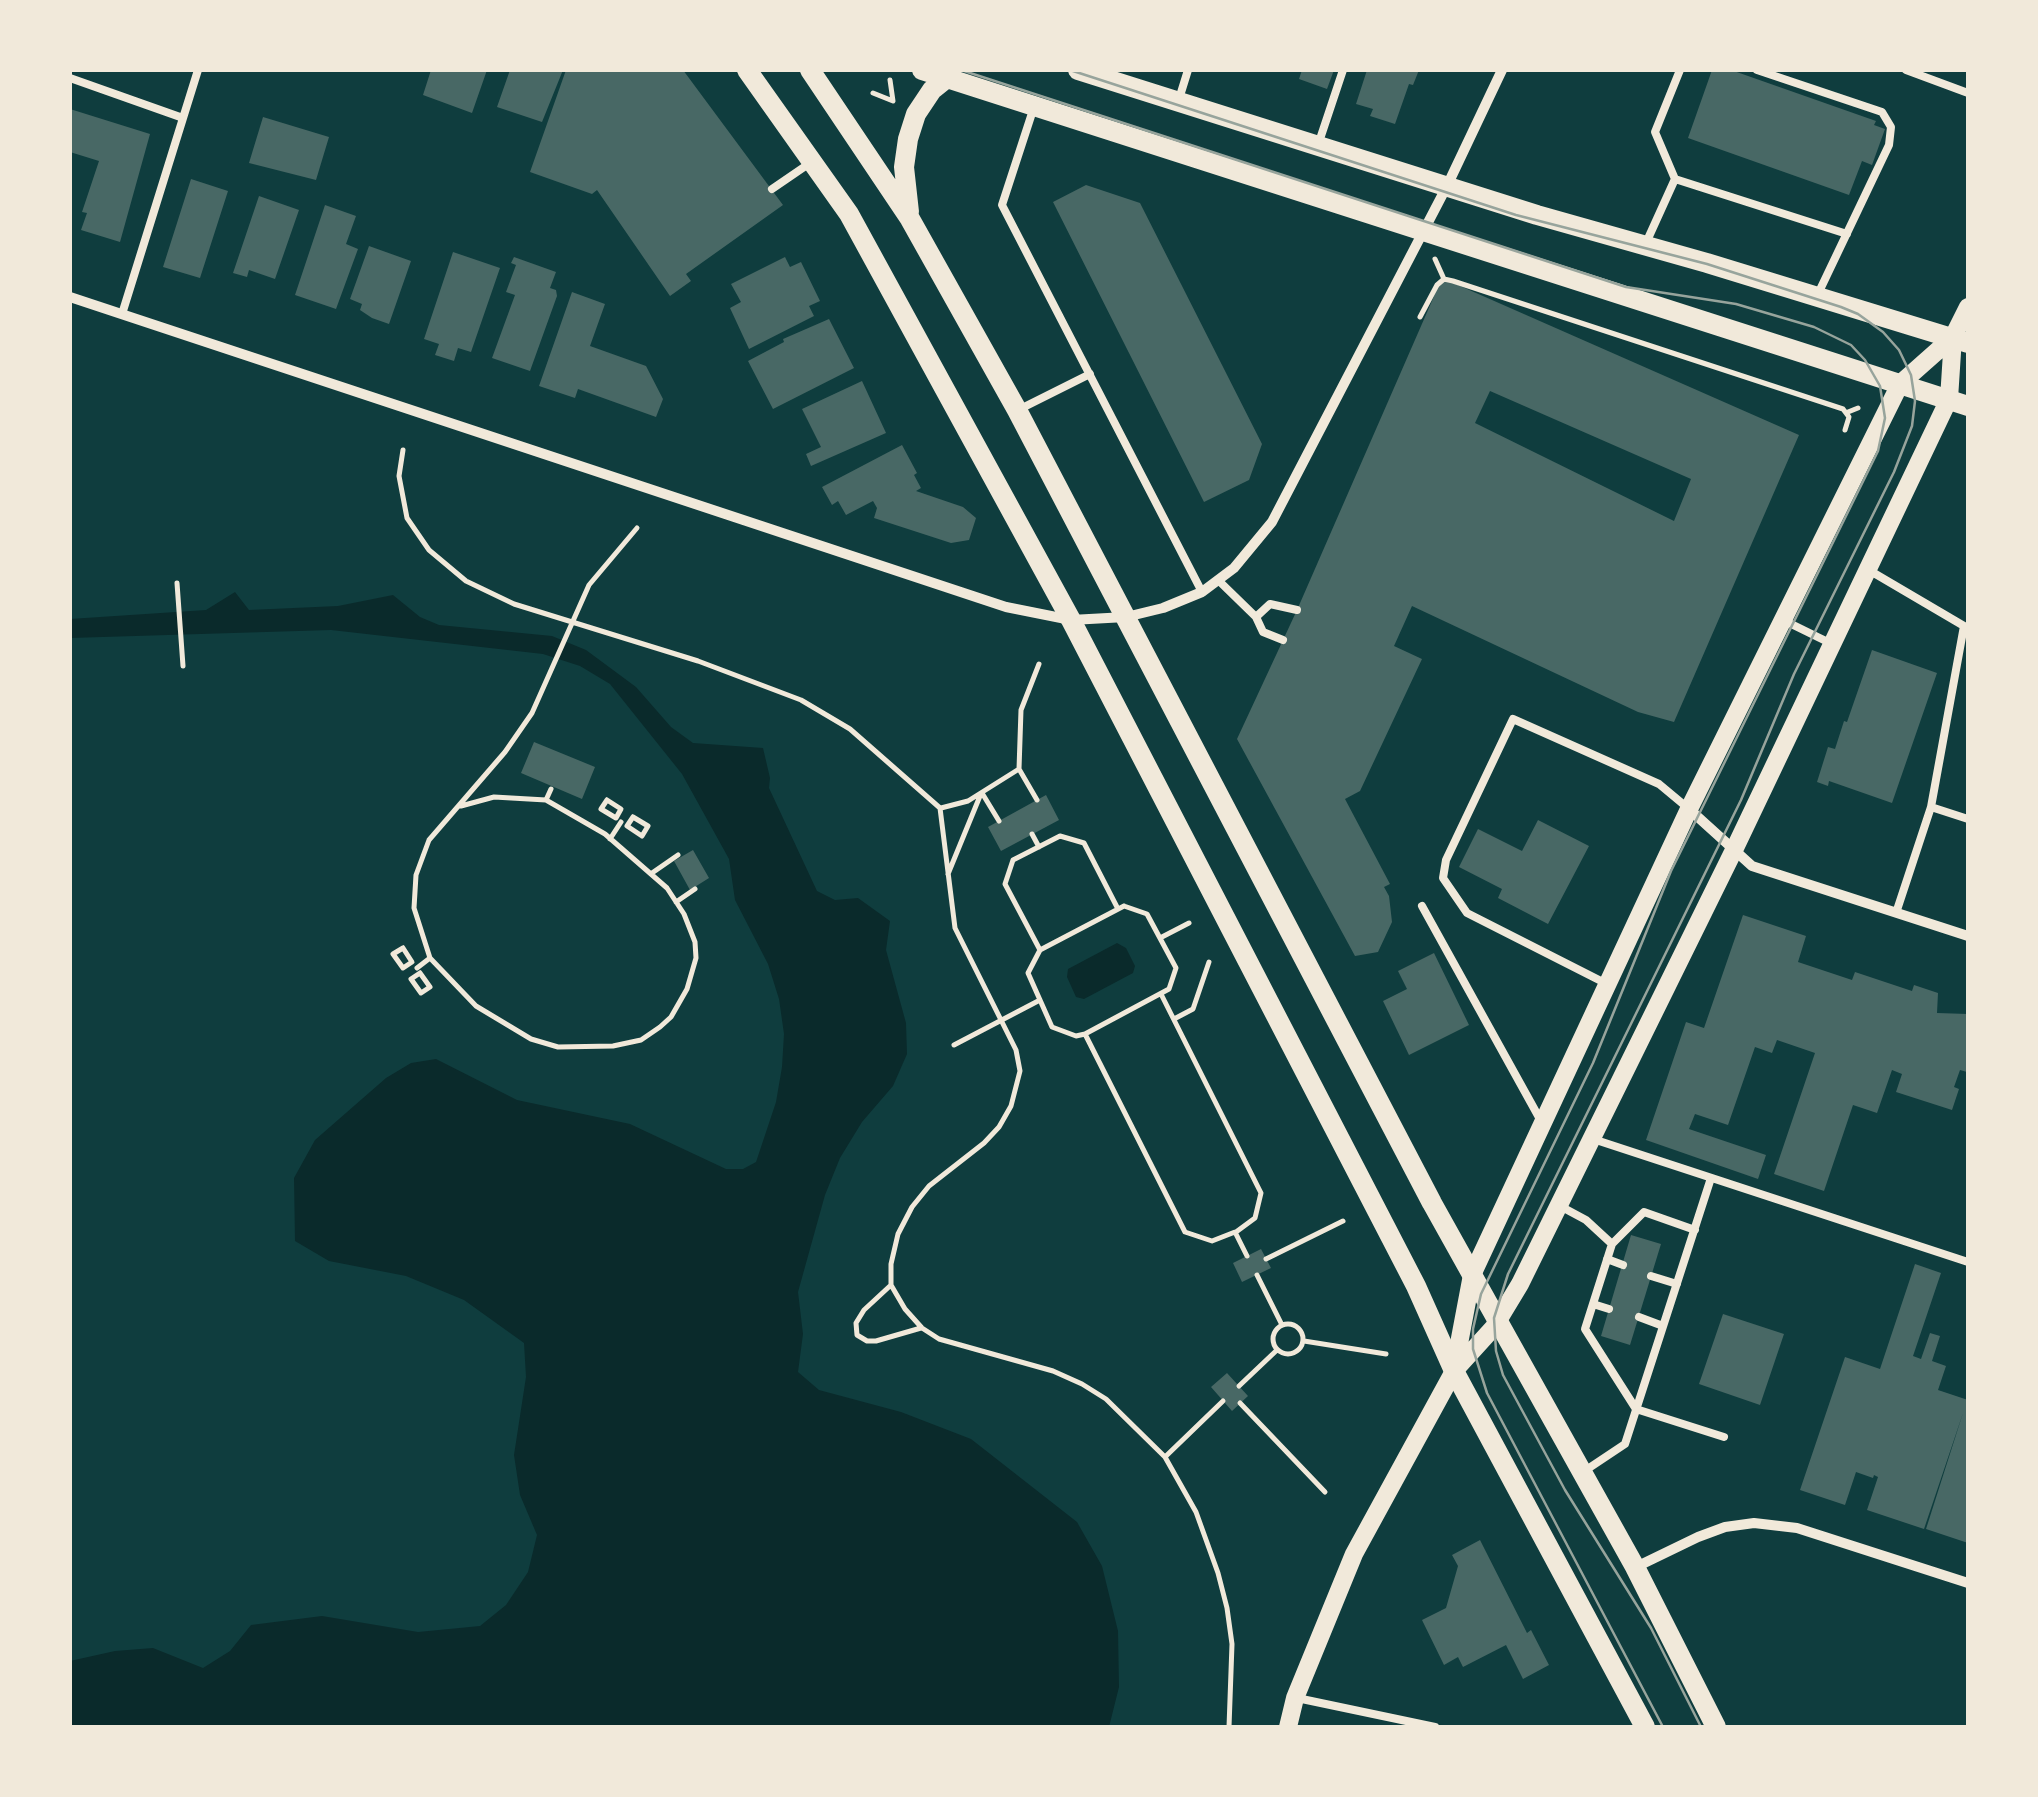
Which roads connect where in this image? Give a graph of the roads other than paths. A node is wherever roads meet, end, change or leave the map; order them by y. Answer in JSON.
{"nodes":[{"id":1,"x":198,"y":70,"type":"edge"},
{"id":2,"x":747,"y":70,"type":"edge"},
{"id":3,"x":810,"y":70,"type":"edge"},
{"id":4,"x":922,"y":70,"type":"edge"},
{"id":5,"x":1078,"y":70,"type":"edge"},
{"id":6,"x":1188,"y":70,"type":"edge"},
{"id":7,"x":1343,"y":70,"type":"edge"},
{"id":8,"x":1502,"y":70,"type":"edge"},
{"id":9,"x":1680,"y":70,"type":"edge"},
{"id":10,"x":1757,"y":70,"type":"edge"},
{"id":11,"x":1906,"y":70,"type":"edge"},
{"id":12,"x":70,"y":78,"type":"edge"},
{"id":13,"x":947,"y":78,"type":"junction"},
{"id":14,"x":1968,"y":93,"type":"edge"},
{"id":15,"x":1178,"y":101,"type":"junction"},
{"id":16,"x":1034,"y":106,"type":"junction"},
{"id":17,"x":184,"y":118,"type":"junction"},
{"id":18,"x":1317,"y":146,"type":"junction"},
{"id":19,"x":813,"y":160,"type":"junction"},
{"id":20,"x":1675,"y":180,"type":"junction"},
{"id":21,"x":1447,"y":186,"type":"junction"},
{"id":22,"x":772,"y":189,"type":"dead end"},
{"id":23,"x":910,"y":219,"type":"junction"},
{"id":24,"x":1422,"y":230,"type":"junction"},
{"id":25,"x":1847,"y":234,"type":"junction"},
{"id":26,"x":1644,"y":247,"type":"junction"},
{"id":27,"x":70,"y":297,"type":"edge"},
{"id":28,"x":1816,"y":297,"type":"junction"},
{"id":29,"x":1968,"y":307,"type":"edge"},
{"id":30,"x":122,"y":314,"type":"junction"},
{"id":31,"x":1960,"y":340,"type":"edge"},
{"id":32,"x":1090,"y":374,"type":"junction"},
{"id":33,"x":1900,"y":384,"type":"junction"},
{"id":34,"x":1958,"y":403,"type":"edge"},
{"id":35,"x":1017,"y":410,"type":"junction"},
{"id":36,"x":1867,"y":569,"type":"junction"},
{"id":37,"x":1218,"y":580,"type":"junction"},
{"id":38,"x":1202,"y":592,"type":"junction"},
{"id":39,"x":1297,"y":610,"type":"dead end"},
{"id":40,"x":1126,"y":617,"type":"junction"},
{"id":41,"x":1256,"y":617,"type":"junction"},
{"id":42,"x":1071,"y":620,"type":"junction"},
{"id":43,"x":1783,"y":620,"type":"junction"},
{"id":44,"x":1966,"y":622,"type":"edge"},
{"id":45,"x":1283,"y":640,"type":"dead end"},
{"id":46,"x":1832,"y":644,"type":"junction"},
{"id":47,"x":1931,"y":807,"type":"junction"},
{"id":48,"x":1689,"y":809,"type":"junction"},
{"id":49,"x":1968,"y":819,"type":"edge"},
{"id":50,"x":1734,"y":850,"type":"junction"},
{"id":51,"x":1422,"y":906,"type":"dead end"},
{"id":52,"x":1896,"y":913,"type":"junction"},
{"id":53,"x":1968,"y":936,"type":"edge"},
{"id":54,"x":1607,"y":984,"type":"junction"},
{"id":55,"x":1542,"y":1124,"type":"junction"},
{"id":56,"x":1593,"y":1139,"type":"junction"},
{"id":57,"x":1712,"y":1178,"type":"junction"},
{"id":58,"x":1560,"y":1206,"type":"junction"},
{"id":59,"x":1694,"y":1230,"type":"junction"},
{"id":60,"x":1612,"y":1244,"type":"junction"},
{"id":61,"x":1608,"y":1259,"type":"junction"},
{"id":62,"x":1968,"y":1262,"type":"edge"},
{"id":63,"x":1623,"y":1265,"type":"dead end"},
{"id":64,"x":1472,"y":1275,"type":"junction"},
{"id":65,"x":1651,"y":1276,"type":"dead end"},
{"id":66,"x":1677,"y":1284,"type":"junction"},
{"id":67,"x":1594,"y":1304,"type":"junction"},
{"id":68,"x":1610,"y":1310,"type":"dead end"},
{"id":69,"x":1639,"y":1317,"type":"dead end"},
{"id":70,"x":1497,"y":1323,"type":"junction"},
{"id":71,"x":1663,"y":1326,"type":"junction"},
{"id":72,"x":1454,"y":1371,"type":"junction"},
{"id":73,"x":1636,"y":1409,"type":"junction"},
{"id":74,"x":1724,"y":1437,"type":"dead end"},
{"id":75,"x":1581,"y":1474,"type":"junction"},
{"id":76,"x":1635,"y":1568,"type":"junction"},
{"id":77,"x":1968,"y":1583,"type":"edge"},
{"id":78,"x":1295,"y":1698,"type":"junction"},
{"id":79,"x":1288,"y":1727,"type":"edge"},
{"id":80,"x":1435,"y":1727,"type":"edge"},
{"id":81,"x":1645,"y":1727,"type":"edge"},
{"id":82,"x":1716,"y":1727,"type":"edge"}],
"edges":[{"from":1,"to":17,"type":"lane"},
{"from":2,"to":19,"type":"main road"},
{"from":3,"to":23,"type":"main road"},
{"from":4,"to":13,"type":"main road"},
{"from":5,"to":15,"type":"main road"},
{"from":6,"to":15,"type":"lane"},
{"from":7,"to":18,"type":"lane"},
{"from":8,"to":21,"type":"street"},
{"from":9,"to":20,"type":"lane"},
{"from":10,"to":25,"type":"lane"},
{"from":11,"to":14,"type":"lane"},
{"from":12,"to":17,"type":"lane"},
{"from":13,"to":16,"type":"main road"},
{"from":13,"to":23,"type":"main road"},
{"from":15,"to":18,"type":"main road"},
{"from":16,"to":24,"type":"main road"},
{"from":16,"to":32,"type":"lane"},
{"from":17,"to":30,"type":"lane"},
{"from":18,"to":21,"type":"main road"},
{"from":19,"to":22,"type":"lane"},
{"from":19,"to":42,"type":"main road"},
{"from":20,"to":25,"type":"lane"},
{"from":20,"to":26,"type":"lane"},
{"from":21,"to":24,"type":"street"},
{"from":21,"to":26,"type":"main road"},
{"from":23,"to":35,"type":"main road"},
{"from":24,"to":33,"type":"main road"},
{"from":24,"to":37,"type":"street"},
{"from":25,"to":28,"type":"lane"},
{"from":26,"to":28,"type":"main road"},
{"from":27,"to":30,"type":"street"},
{"from":28,"to":31,"type":"main road"},
{"from":29,"to":31,"type":"street"},
{"from":30,"to":42,"type":"street"},
{"from":31,"to":33,"type":"street"},
{"from":31,"to":34,"type":"street"},
{"from":32,"to":35,"type":"lane"},
{"from":32,"to":38,"type":"lane"},
{"from":33,"to":34,"type":"main road"},
{"from":33,"to":43,"type":"street"},
{"from":34,"to":36,"type":"street"},
{"from":35,"to":40,"type":"main road"},
{"from":36,"to":44,"type":"lane"},
{"from":36,"to":46,"type":"street"},
{"from":37,"to":38,"type":"street"},
{"from":37,"to":41,"type":"lane"},
{"from":38,"to":40,"type":"street"},
{"from":39,"to":41,"type":"lane"},
{"from":40,"to":42,"type":"street"},
{"from":40,"to":64,"type":"main road"},
{"from":41,"to":45,"type":"lane"},
{"from":42,"to":72,"type":"main road"},
{"from":43,"to":46,"type":"lane"},
{"from":43,"to":48,"type":"street"},
{"from":44,"to":47,"type":"lane"},
{"from":46,"to":50,"type":"street"},
{"from":47,"to":49,"type":"lane"},
{"from":47,"to":52,"type":"lane"},
{"from":48,"to":50,"type":"street"},
{"from":48,"to":54,"type":"street"},
{"from":48,"to":54,"type":"lane"},
{"from":50,"to":52,"type":"street"},
{"from":50,"to":56,"type":"street"},
{"from":51,"to":55,"type":"lane"},
{"from":52,"to":53,"type":"street"},
{"from":54,"to":55,"type":"street"},
{"from":55,"to":64,"type":"street"},
{"from":56,"to":57,"type":"lane"},
{"from":56,"to":58,"type":"street"},
{"from":57,"to":59,"type":"lane"},
{"from":57,"to":62,"type":"lane"},
{"from":58,"to":60,"type":"lane"},
{"from":58,"to":70,"type":"street"},
{"from":59,"to":60,"type":"lane"},
{"from":59,"to":66,"type":"lane"},
{"from":60,"to":61,"type":"lane"},
{"from":61,"to":63,"type":"lane"},
{"from":61,"to":67,"type":"lane"},
{"from":64,"to":70,"type":"main road"},
{"from":64,"to":72,"type":"street"},
{"from":65,"to":66,"type":"lane"},
{"from":66,"to":71,"type":"lane"},
{"from":67,"to":68,"type":"lane"},
{"from":67,"to":73,"type":"lane"},
{"from":69,"to":71,"type":"lane"},
{"from":70,"to":72,"type":"street"},
{"from":70,"to":75,"type":"main road"},
{"from":71,"to":73,"type":"lane"},
{"from":72,"to":78,"type":"street"},
{"from":72,"to":81,"type":"main road"},
{"from":73,"to":74,"type":"lane"},
{"from":73,"to":75,"type":"lane"},
{"from":75,"to":76,"type":"main road"},
{"from":76,"to":77,"type":"street"},
{"from":76,"to":82,"type":"main road"},
{"from":78,"to":79,"type":"street"},
{"from":78,"to":80,"type":"lane"}]}
